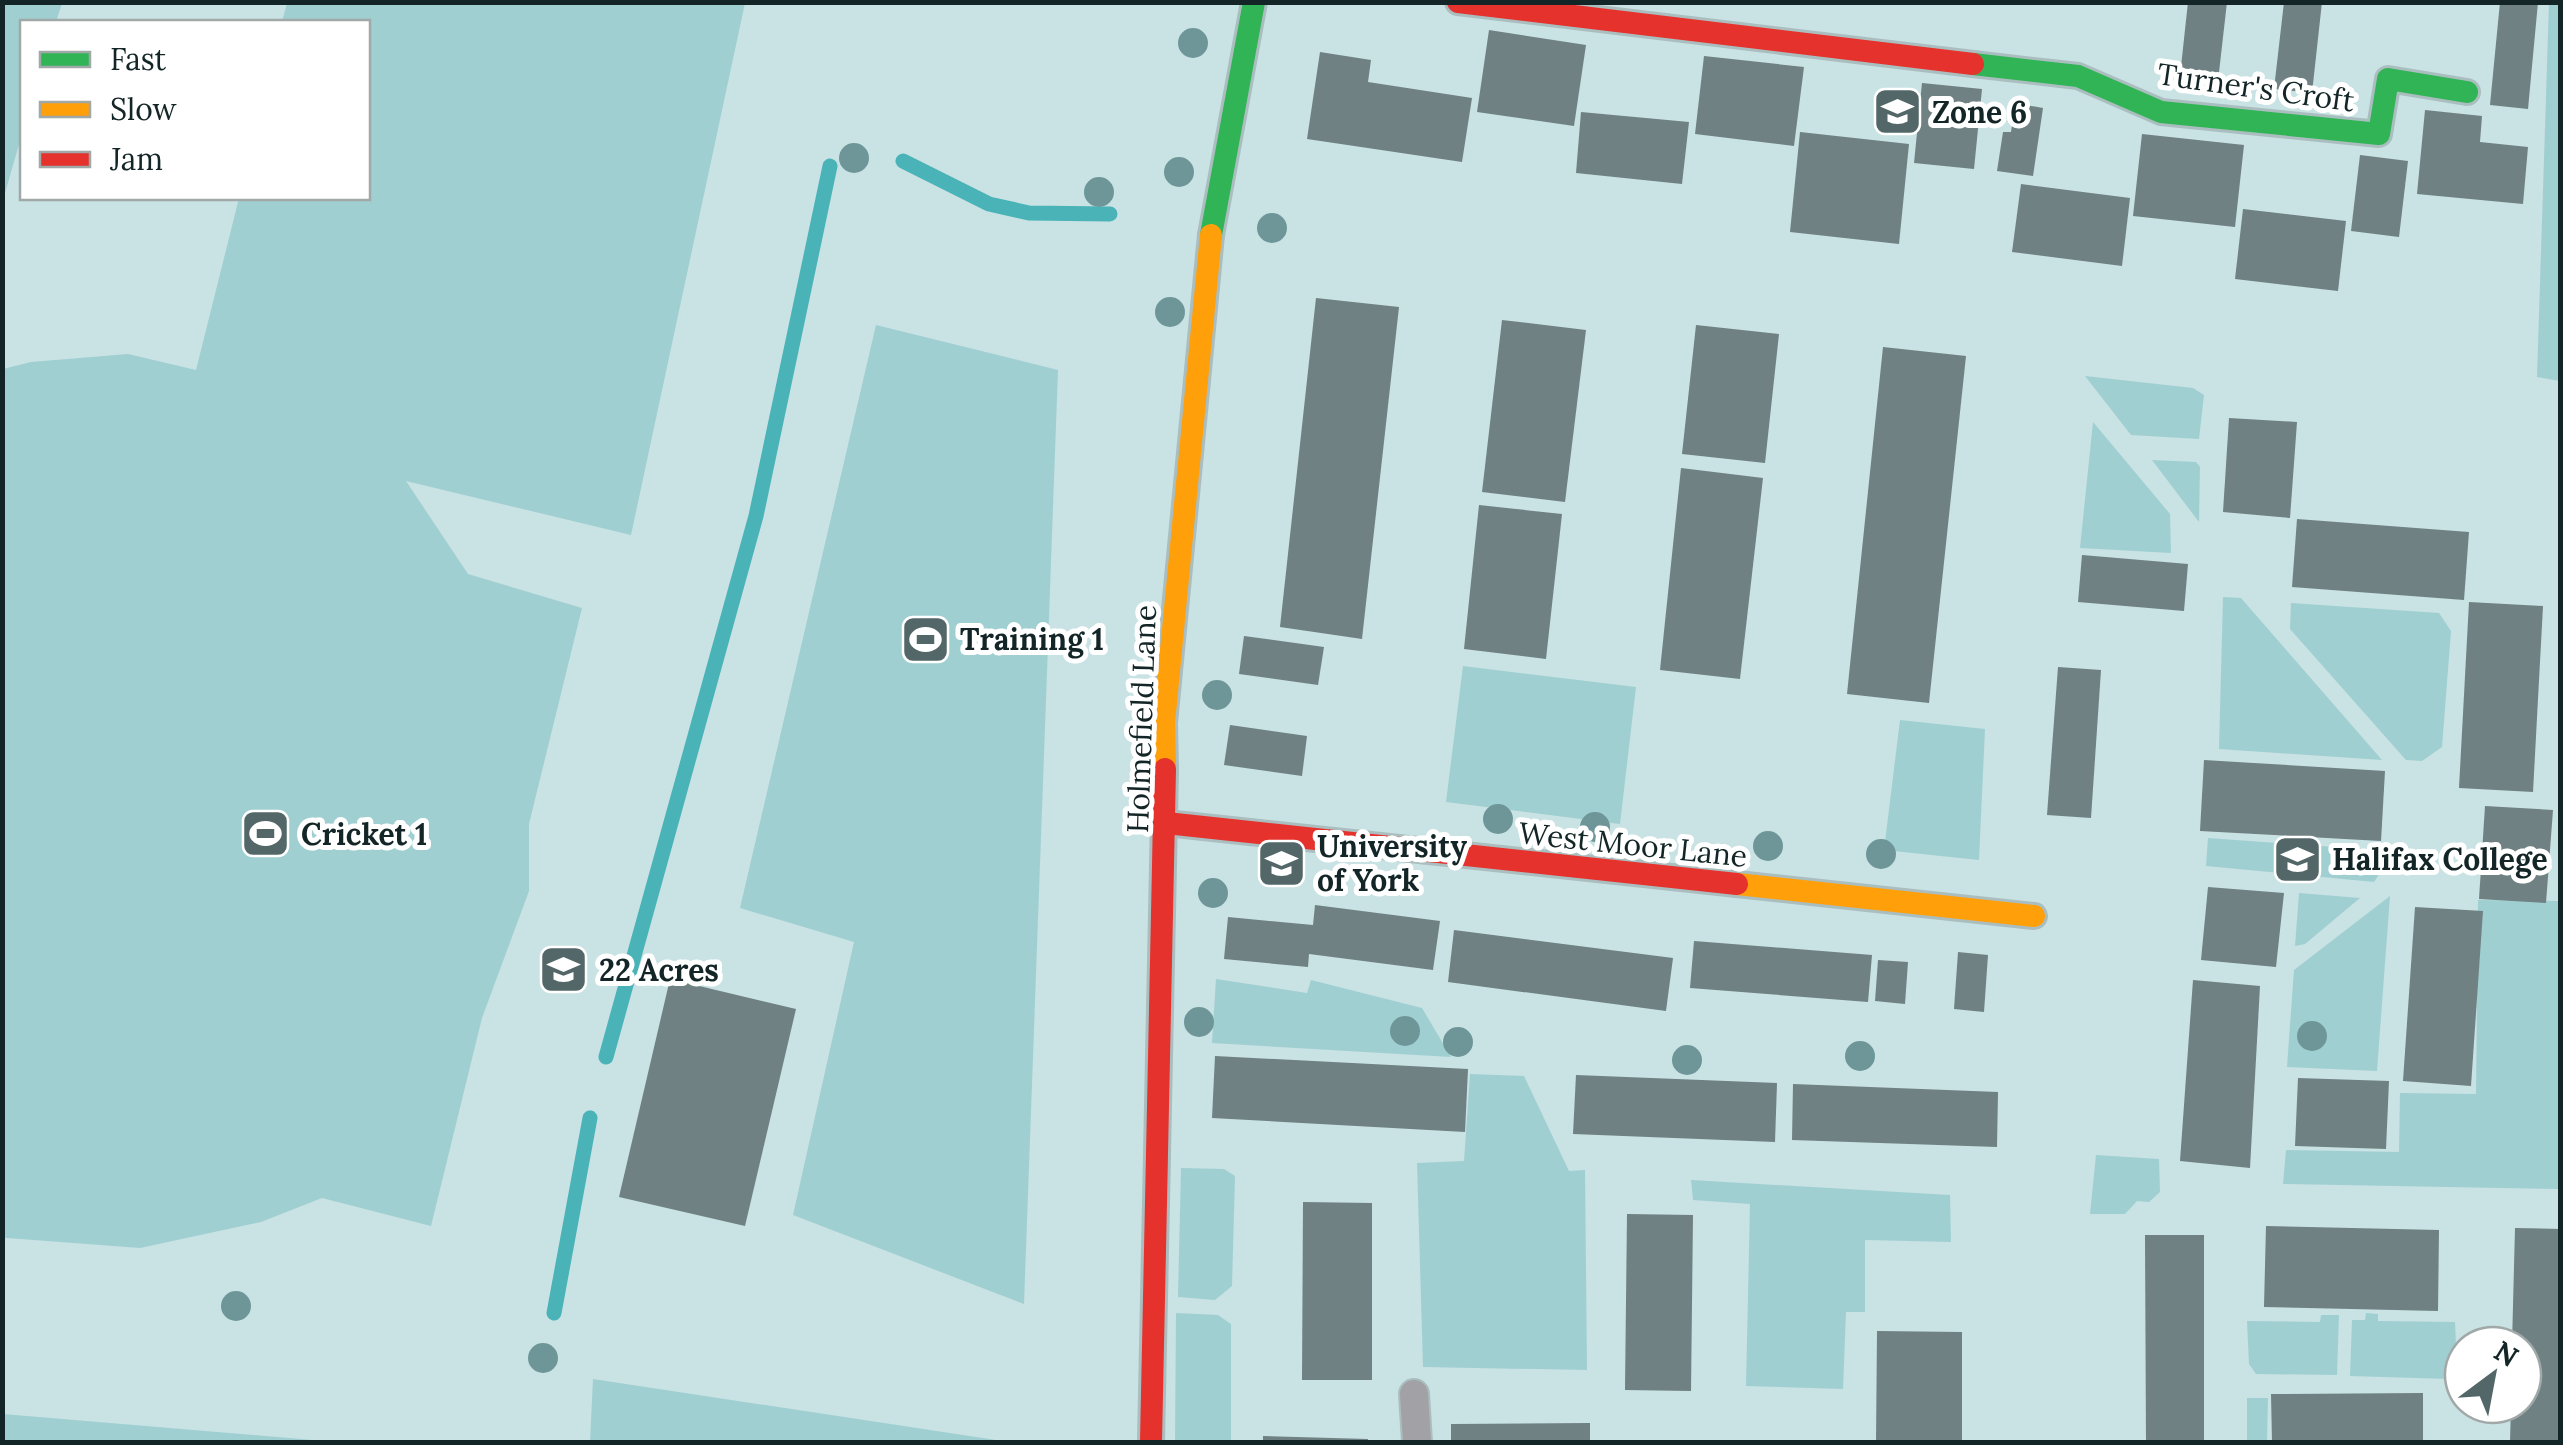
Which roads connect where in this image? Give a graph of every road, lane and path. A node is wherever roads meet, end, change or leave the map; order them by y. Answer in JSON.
{"nodes":[{"id":1,"x":1254,"y":2,"type":"edge"},
{"id":2,"x":1458,"y":2,"type":"edge"},
{"id":3,"x":2467,"y":92,"type":"dead end"},
{"id":4,"x":1166,"y":823,"type":"junction"},
{"id":5,"x":2034,"y":916,"type":"dead end"},
{"id":6,"x":1414,"y":1394,"type":"dead end"},
{"id":7,"x":1151,"y":1442,"type":"edge"},
{"id":8,"x":1417,"y":1442,"type":"edge"}],
"edges":[{"from":1,"to":4,"type":"street","name":"Holmefield Lane"},
{"from":2,"to":3,"type":"street","name":"Turner's Croft"},
{"from":4,"to":5,"type":"street","name":"West Moor Lane"},
{"from":4,"to":7,"type":"street","name":"Holmefield Lane"},
{"from":6,"to":8,"type":"lane"}]}
